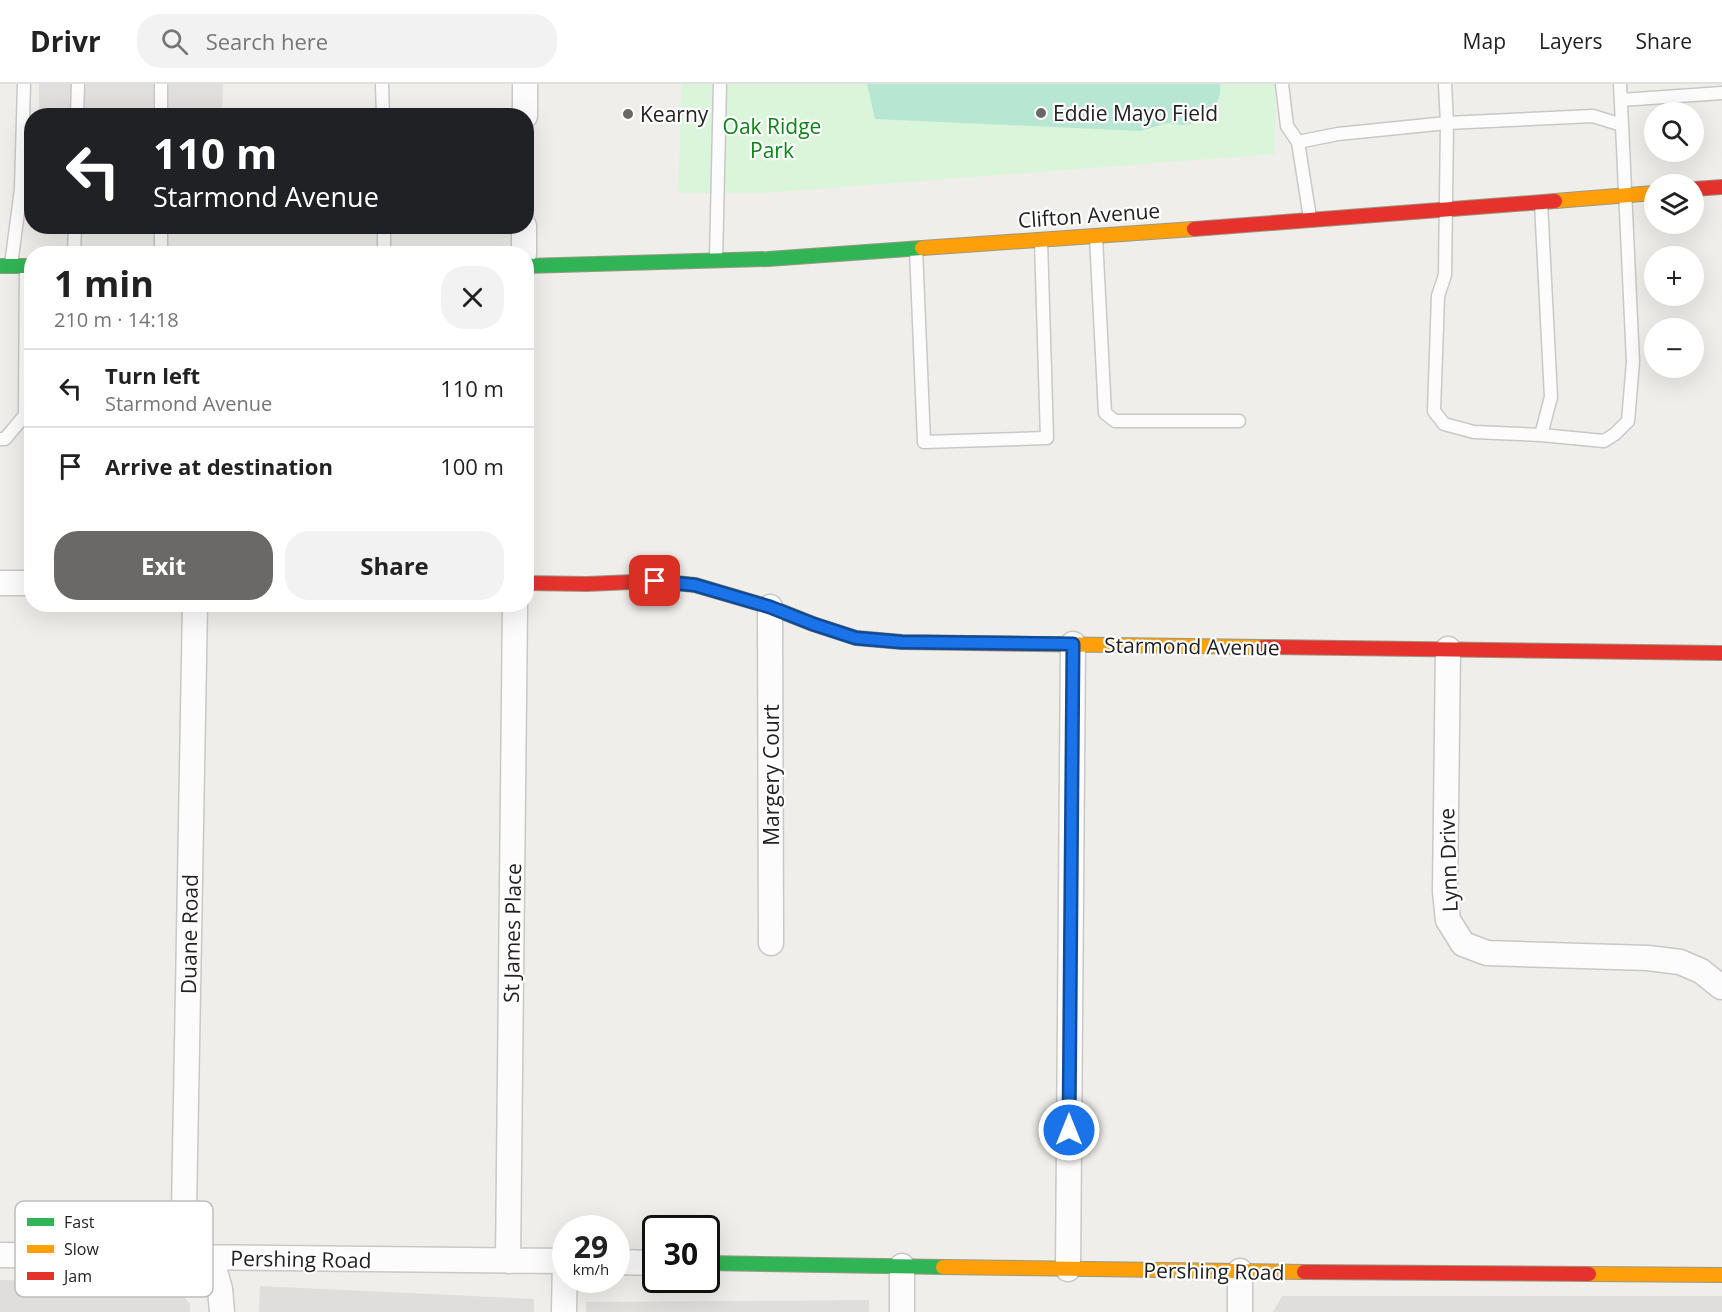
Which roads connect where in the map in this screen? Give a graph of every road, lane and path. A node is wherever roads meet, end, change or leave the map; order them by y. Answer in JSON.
{"nodes":[{"id":1,"x":24,"y":84,"type":"edge"},
{"id":2,"x":78,"y":84,"type":"edge"},
{"id":3,"x":162,"y":84,"type":"edge"},
{"id":4,"x":382,"y":84,"type":"edge"},
{"id":5,"x":525,"y":84,"type":"edge"},
{"id":6,"x":720,"y":84,"type":"edge"},
{"id":7,"x":1282,"y":84,"type":"edge"},
{"id":8,"x":1445,"y":84,"type":"edge"},
{"id":9,"x":1620,"y":84,"type":"edge"},
{"id":10,"x":1722,"y":93,"type":"edge"},
{"id":11,"x":1621,"y":100,"type":"junction"},
{"id":12,"x":77,"y":108,"type":"edge"},
{"id":13,"x":161,"y":108,"type":"edge"},
{"id":14,"x":383,"y":108,"type":"edge"},
{"id":15,"x":525,"y":108,"type":"edge"},
{"id":16,"x":1447,"y":123,"type":"junction"},
{"id":17,"x":1622,"y":125,"type":"junction"},
{"id":18,"x":1298,"y":142,"type":"junction"},
{"id":19,"x":1722,"y":187,"type":"edge"},
{"id":20,"x":1704,"y":188,"type":"edge"},
{"id":21,"x":1644,"y":194,"type":"edge"},
{"id":22,"x":1626,"y":195,"type":"junction"},
{"id":23,"x":1541,"y":201,"type":"junction"},
{"id":24,"x":1445,"y":208,"type":"junction"},
{"id":25,"x":1310,"y":219,"type":"junction"},
{"id":26,"x":1096,"y":236,"type":"junction"},
{"id":27,"x":1041,"y":240,"type":"junction"},
{"id":28,"x":916,"y":249,"type":"junction"},
{"id":29,"x":716,"y":261,"type":"junction"},
{"id":30,"x":5,"y":266,"type":"edge"},
{"id":31,"x":24,"y":266,"type":"edge"},
{"id":32,"x":534,"y":266,"type":"edge"},
{"id":33,"x":24,"y":416,"type":"edge"},
{"id":34,"x":1239,"y":421,"type":"dead end"},
{"id":35,"x":1541,"y":435,"type":"junction"},
{"id":36,"x":0,"y":439,"type":"edge"},
{"id":37,"x":0,"y":583,"type":"edge"},
{"id":38,"x":24,"y":583,"type":"edge"},
{"id":39,"x":534,"y":584,"type":"edge"},
{"id":40,"x":770,"y":607,"type":"junction"},
{"id":41,"x":195,"y":612,"type":"edge"},
{"id":42,"x":515,"y":612,"type":"edge"},
{"id":43,"x":1073,"y":644,"type":"junction"},
{"id":44,"x":1448,"y":649,"type":"junction"},
{"id":45,"x":1722,"y":653,"type":"edge"},
{"id":46,"x":771,"y":943,"type":"dead end"},
{"id":47,"x":1721,"y":987,"type":"edge"},
{"id":48,"x":184,"y":1201,"type":"edge"},
{"id":49,"x":0,"y":1255,"type":"edge"},
{"id":50,"x":15,"y":1255,"type":"edge"},
{"id":51,"x":213,"y":1258,"type":"edge"},
{"id":52,"x":508,"y":1261,"type":"junction"},
{"id":53,"x":552,"y":1261,"type":"edge"},
{"id":54,"x":720,"y":1263,"type":"edge"},
{"id":55,"x":902,"y":1266,"type":"junction"},
{"id":56,"x":213,"y":1267,"type":"edge"},
{"id":57,"x":1068,"y":1269,"type":"junction"},
{"id":58,"x":1240,"y":1271,"type":"junction"},
{"id":59,"x":1722,"y":1275,"type":"edge"},
{"id":60,"x":564,"y":1293,"type":"edge"},
{"id":61,"x":222,"y":1312,"type":"edge"},
{"id":62,"x":564,"y":1312,"type":"edge"},
{"id":63,"x":902,"y":1312,"type":"edge"},
{"id":64,"x":1240,"y":1312,"type":"edge"}],
"edges":[{"from":1,"to":30,"type":"lane"},
{"from":2,"to":12,"type":"lane"},
{"from":3,"to":13,"type":"lane"},
{"from":4,"to":14,"type":"lane"},
{"from":5,"to":15,"type":"street"},
{"from":6,"to":29,"type":"lane"},
{"from":7,"to":18,"type":"lane"},
{"from":8,"to":16,"type":"lane"},
{"from":9,"to":11,"type":"lane"},
{"from":10,"to":11,"type":"lane"},
{"from":11,"to":17,"type":"lane"},
{"from":16,"to":17,"type":"lane"},
{"from":16,"to":18,"type":"lane"},
{"from":16,"to":24,"type":"lane"},
{"from":17,"to":22,"type":"lane"},
{"from":18,"to":25,"type":"lane"},
{"from":19,"to":20,"type":"street"},
{"from":21,"to":22,"type":"street","name":"Clifton Avenue"},
{"from":22,"to":23,"type":"street","name":"Clifton Avenue"},
{"from":22,"to":35,"type":"lane"},
{"from":23,"to":24,"type":"street","name":"Clifton Avenue"},
{"from":23,"to":35,"type":"lane"},
{"from":24,"to":25,"type":"street","name":"Clifton Avenue"},
{"from":24,"to":35,"type":"lane"},
{"from":25,"to":26,"type":"street","name":"Clifton Avenue"},
{"from":26,"to":27,"type":"street","name":"Clifton Avenue"},
{"from":26,"to":34,"type":"lane"},
{"from":27,"to":28,"type":"street","name":"Clifton Avenue"},
{"from":27,"to":28,"type":"lane"},
{"from":28,"to":29,"type":"street","name":"Clifton Avenue"},
{"from":29,"to":32,"type":"street","name":"Clifton Avenue"},
{"from":30,"to":31,"type":"street"},
{"from":33,"to":36,"type":"lane"},
{"from":37,"to":38,"type":"street"},
{"from":39,"to":40,"type":"street","name":"Starmond Avenue"},
{"from":40,"to":43,"type":"street","name":"Starmond Avenue"},
{"from":40,"to":46,"type":"street","name":"Margery Court"},
{"from":41,"to":48,"type":"street","name":"Duane Road"},
{"from":42,"to":52,"type":"street","name":"St James Place"},
{"from":43,"to":44,"type":"street","name":"Starmond Avenue"},
{"from":43,"to":57,"type":"street"},
{"from":44,"to":45,"type":"street","name":"Starmond Avenue"},
{"from":44,"to":47,"type":"street","name":"Lynn Drive"},
{"from":49,"to":50,"type":"street","name":"Pershing Road"},
{"from":51,"to":52,"type":"street","name":"Pershing Road"},
{"from":52,"to":53,"type":"street","name":"Pershing Road"},
{"from":54,"to":55,"type":"street","name":"Pershing Road"},
{"from":55,"to":57,"type":"street","name":"Pershing Road"},
{"from":55,"to":63,"type":"street"},
{"from":56,"to":61,"type":"street","name":"Duane Road"},
{"from":57,"to":58,"type":"street","name":"Pershing Road"},
{"from":58,"to":59,"type":"street","name":"Pershing Road"},
{"from":58,"to":64,"type":"street"},
{"from":60,"to":62,"type":"street"}]}
